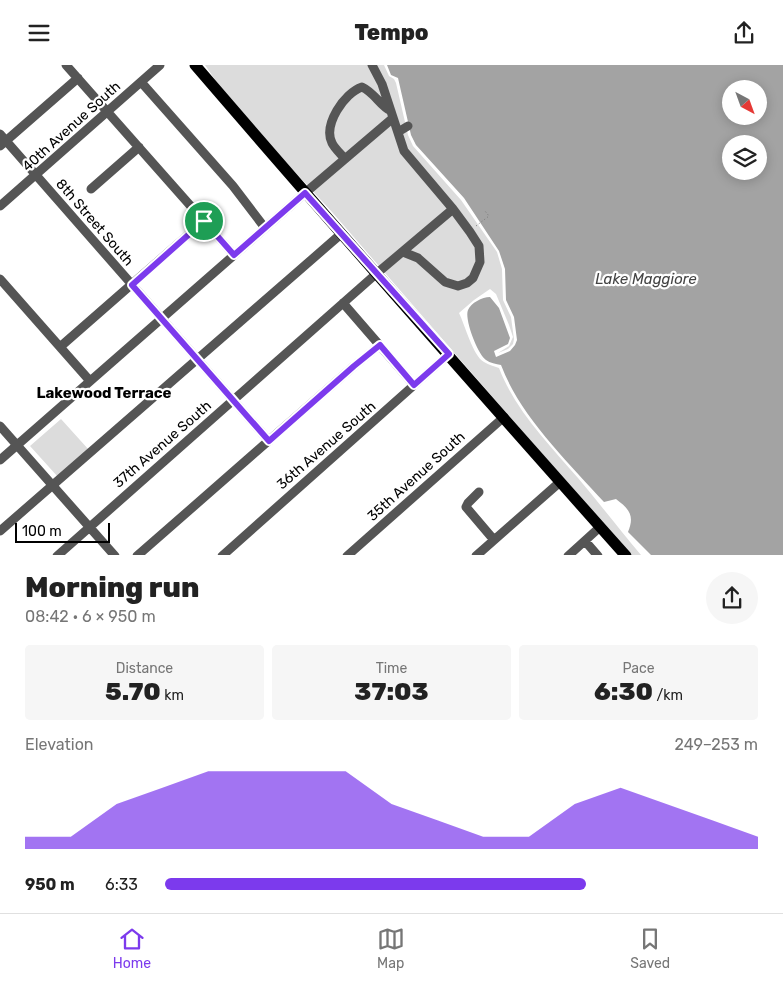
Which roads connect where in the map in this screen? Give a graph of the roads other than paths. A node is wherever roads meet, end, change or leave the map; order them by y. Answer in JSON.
{"nodes":[{"id":1,"x":66,"y":65,"type":"edge"},
{"id":2,"x":160,"y":65,"type":"edge"},
{"id":3,"x":194,"y":65,"type":"edge"},
{"id":4,"x":372,"y":65,"type":"edge"},
{"id":5,"x":78,"y":78,"type":"junction"},
{"id":6,"x":141,"y":82,"type":"junction"},
{"id":7,"x":108,"y":111,"type":"junction"},
{"id":8,"x":392,"y":115,"type":"junction"},
{"id":9,"x":408,"y":126,"type":"dead end"},
{"id":10,"x":398,"y":132,"type":"junction"},
{"id":11,"x":2,"y":140,"type":"edge"},
{"id":12,"x":139,"y":147,"type":"junction"},
{"id":13,"x":345,"y":159,"type":"junction"},
{"id":14,"x":36,"y":175,"type":"junction"},
{"id":15,"x":91,"y":189,"type":"dead end"},
{"id":16,"x":305,"y":193,"type":"junction"},
{"id":17,"x":0,"y":206,"type":"edge"},
{"id":18,"x":453,"y":209,"type":"junction"},
{"id":19,"x":204,"y":221,"type":"junction"},
{"id":20,"x":265,"y":228,"type":"junction"},
{"id":21,"x":341,"y":233,"type":"junction"},
{"id":22,"x":403,"y":252,"type":"junction"},
{"id":23,"x":234,"y":255,"type":"junction"},
{"id":24,"x":376,"y":273,"type":"junction"},
{"id":25,"x":0,"y":279,"type":"edge"},
{"id":26,"x":132,"y":285,"type":"junction"},
{"id":27,"x":343,"y":303,"type":"junction"},
{"id":28,"x":161,"y":318,"type":"junction"},
{"id":29,"x":380,"y":345,"type":"junction"},
{"id":30,"x":60,"y":347,"type":"junction"},
{"id":31,"x":449,"y":354,"type":"junction"},
{"id":32,"x":197,"y":359,"type":"junction"},
{"id":33,"x":90,"y":381,"type":"junction"},
{"id":34,"x":414,"y":385,"type":"junction"},
{"id":35,"x":233,"y":400,"type":"junction"},
{"id":36,"x":504,"y":417,"type":"junction"},
{"id":37,"x":0,"y":426,"type":"edge"},
{"id":38,"x":269,"y":441,"type":"junction"},
{"id":39,"x":17,"y":445,"type":"junction"},
{"id":40,"x":0,"y":460,"type":"edge"},
{"id":41,"x":560,"y":483,"type":"junction"},
{"id":42,"x":52,"y":485,"type":"junction"},
{"id":43,"x":479,"y":492,"type":"dead end"},
{"id":44,"x":90,"y":527,"type":"junction"},
{"id":45,"x":600,"y":527,"type":"junction"},
{"id":46,"x":0,"y":531,"type":"edge"},
{"id":47,"x":494,"y":540,"type":"junction"},
{"id":48,"x":585,"y":541,"type":"junction"},
{"id":49,"x":57,"y":555,"type":"edge"},
{"id":50,"x":114,"y":555,"type":"edge"},
{"id":51,"x":138,"y":555,"type":"edge"},
{"id":52,"x":222,"y":555,"type":"edge"},
{"id":53,"x":347,"y":555,"type":"edge"},
{"id":54,"x":476,"y":555,"type":"edge"},
{"id":55,"x":568,"y":555,"type":"edge"},
{"id":56,"x":598,"y":555,"type":"edge"},
{"id":57,"x":626,"y":555,"type":"edge"}],
"edges":[{"from":1,"to":5,"type":"street"},
{"from":2,"to":6,"type":"street","name":"40th Avenue South"},
{"from":3,"to":16,"type":"main road"},
{"from":4,"to":8,"type":"street"},
{"from":5,"to":7,"type":"street"},
{"from":5,"to":11,"type":"street"},
{"from":6,"to":7,"type":"street","name":"40th Avenue South"},
{"from":6,"to":20,"type":"street"},
{"from":7,"to":12,"type":"street"},
{"from":7,"to":14,"type":"street","name":"40th Avenue South"},
{"from":8,"to":10,"type":"street"},
{"from":8,"to":13,"type":"street"},
{"from":8,"to":13,"type":"street"},
{"from":9,"to":10,"type":"street"},
{"from":10,"to":18,"type":"street"},
{"from":11,"to":14,"type":"street","name":"8th Street South"},
{"from":12,"to":15,"type":"street"},
{"from":12,"to":19,"type":"street"},
{"from":13,"to":16,"type":"street"},
{"from":14,"to":17,"type":"street","name":"40th Avenue South"},
{"from":14,"to":26,"type":"street","name":"8th Street South"},
{"from":16,"to":20,"type":"street"},
{"from":16,"to":21,"type":"main road"},
{"from":18,"to":22,"type":"street","name":"37th Avenue South"},
{"from":18,"to":22,"type":"street"},
{"from":19,"to":23,"type":"street"},
{"from":19,"to":26,"type":"street"},
{"from":20,"to":23,"type":"street"},
{"from":21,"to":24,"type":"main road"},
{"from":21,"to":32,"type":"street"},
{"from":22,"to":24,"type":"street","name":"37th Avenue South"},
{"from":23,"to":28,"type":"street"},
{"from":24,"to":27,"type":"street","name":"37th Avenue South"},
{"from":24,"to":31,"type":"main road"},
{"from":25,"to":30,"type":"street"},
{"from":26,"to":28,"type":"street","name":"8th Street South"},
{"from":26,"to":30,"type":"street"},
{"from":27,"to":29,"type":"street"},
{"from":27,"to":35,"type":"street","name":"37th Avenue South"},
{"from":28,"to":32,"type":"street","name":"8th Street South"},
{"from":28,"to":33,"type":"street"},
{"from":29,"to":34,"type":"street"},
{"from":29,"to":38,"type":"street"},
{"from":30,"to":33,"type":"street"},
{"from":31,"to":34,"type":"street","name":"36th Avenue South"},
{"from":31,"to":36,"type":"main road"},
{"from":32,"to":35,"type":"street","name":"8th Street South"},
{"from":32,"to":42,"type":"street"},
{"from":33,"to":39,"type":"street"},
{"from":34,"to":52,"type":"street","name":"36th Avenue South"},
{"from":35,"to":38,"type":"street","name":"8th Street South"},
{"from":35,"to":44,"type":"street","name":"37th Avenue South"},
{"from":36,"to":41,"type":"main road"},
{"from":36,"to":53,"type":"street","name":"35th Avenue South"},
{"from":37,"to":39,"type":"street"},
{"from":38,"to":51,"type":"street"},
{"from":39,"to":40,"type":"street"},
{"from":39,"to":42,"type":"street"},
{"from":41,"to":45,"type":"main road"},
{"from":41,"to":47,"type":"street"},
{"from":42,"to":44,"type":"street"},
{"from":42,"to":46,"type":"street"},
{"from":43,"to":47,"type":"street"},
{"from":44,"to":49,"type":"street","name":"37th Avenue South"},
{"from":44,"to":50,"type":"street"},
{"from":45,"to":48,"type":"street"},
{"from":45,"to":57,"type":"main road"},
{"from":47,"to":54,"type":"street"},
{"from":48,"to":55,"type":"street"},
{"from":48,"to":56,"type":"street"}]}
